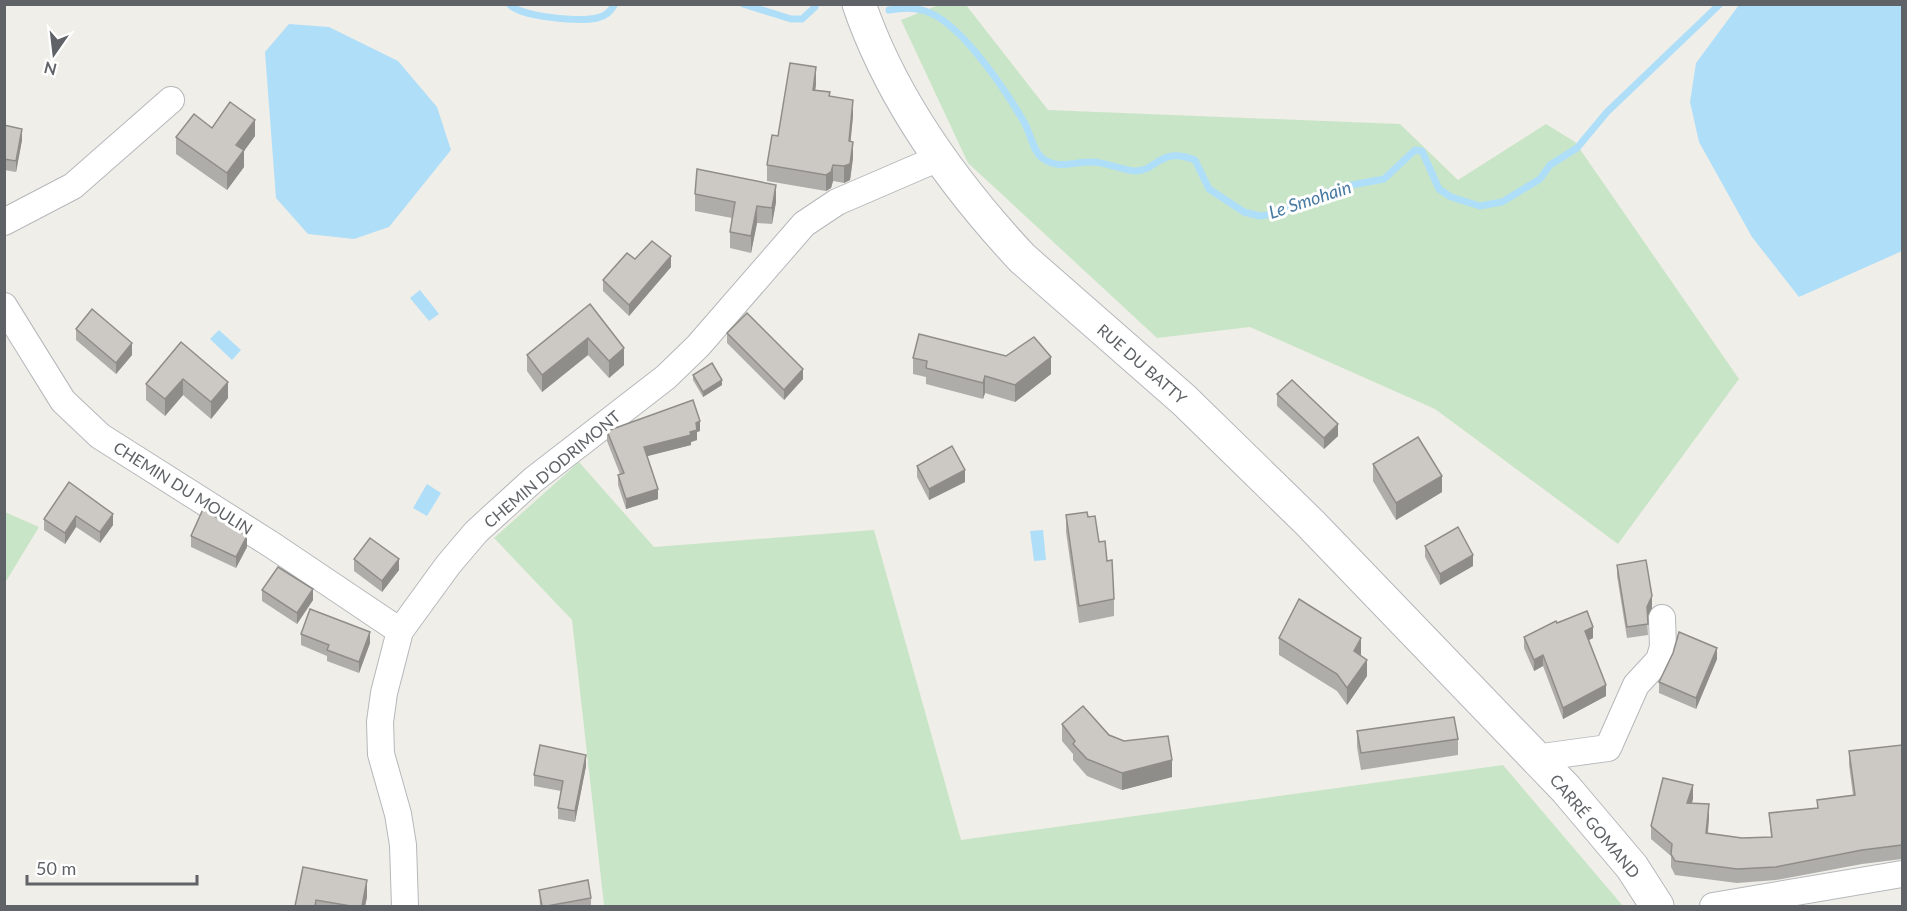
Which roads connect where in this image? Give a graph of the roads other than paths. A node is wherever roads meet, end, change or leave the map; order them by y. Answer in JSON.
{"nodes":[{"id":1,"x":859,"y":4,"type":"edge"},
{"id":2,"x":171,"y":100,"type":"dead end"},
{"id":3,"x":939,"y":158,"type":"junction"},
{"id":4,"x":4,"y":222,"type":"edge"},
{"id":5,"x":4,"y":306,"type":"edge"},
{"id":6,"x":1662,"y":618,"type":"dead end"},
{"id":7,"x":400,"y":631,"type":"junction"},
{"id":8,"x":1470,"y":690,"type":"joint"},
{"id":9,"x":1535,"y":758,"type":"junction"},
{"id":10,"x":1902,"y":874,"type":"edge"},
{"id":11,"x":1661,"y":903,"type":"edge"},
{"id":12,"x":405,"y":906,"type":"edge"},
{"id":13,"x":1713,"y":906,"type":"edge"}],
"edges":[{"from":1,"to":3,"type":"main road","name":"RUE DU BATTY"},
{"from":2,"to":4,"type":"street"},
{"from":3,"to":7,"type":"street","name":"CHEMIN D'ODRIMONT"},
{"from":3,"to":8,"type":"main road","name":"RUE DU BATTY"},
{"from":5,"to":7,"type":"street","name":"CHEMIN DU MOULIN"},
{"from":6,"to":9,"type":"street","name":"CARRÉ GOMAND"},
{"from":7,"to":12,"type":"street","name":"CHEMIN D'ODRIMONT"},
{"from":8,"to":9,"type":"main road","name":"CARRÉ GOMAND"},
{"from":9,"to":11,"type":"main road","name":"CARRÉ GOMAND"},
{"from":10,"to":13,"type":"street"}]}
